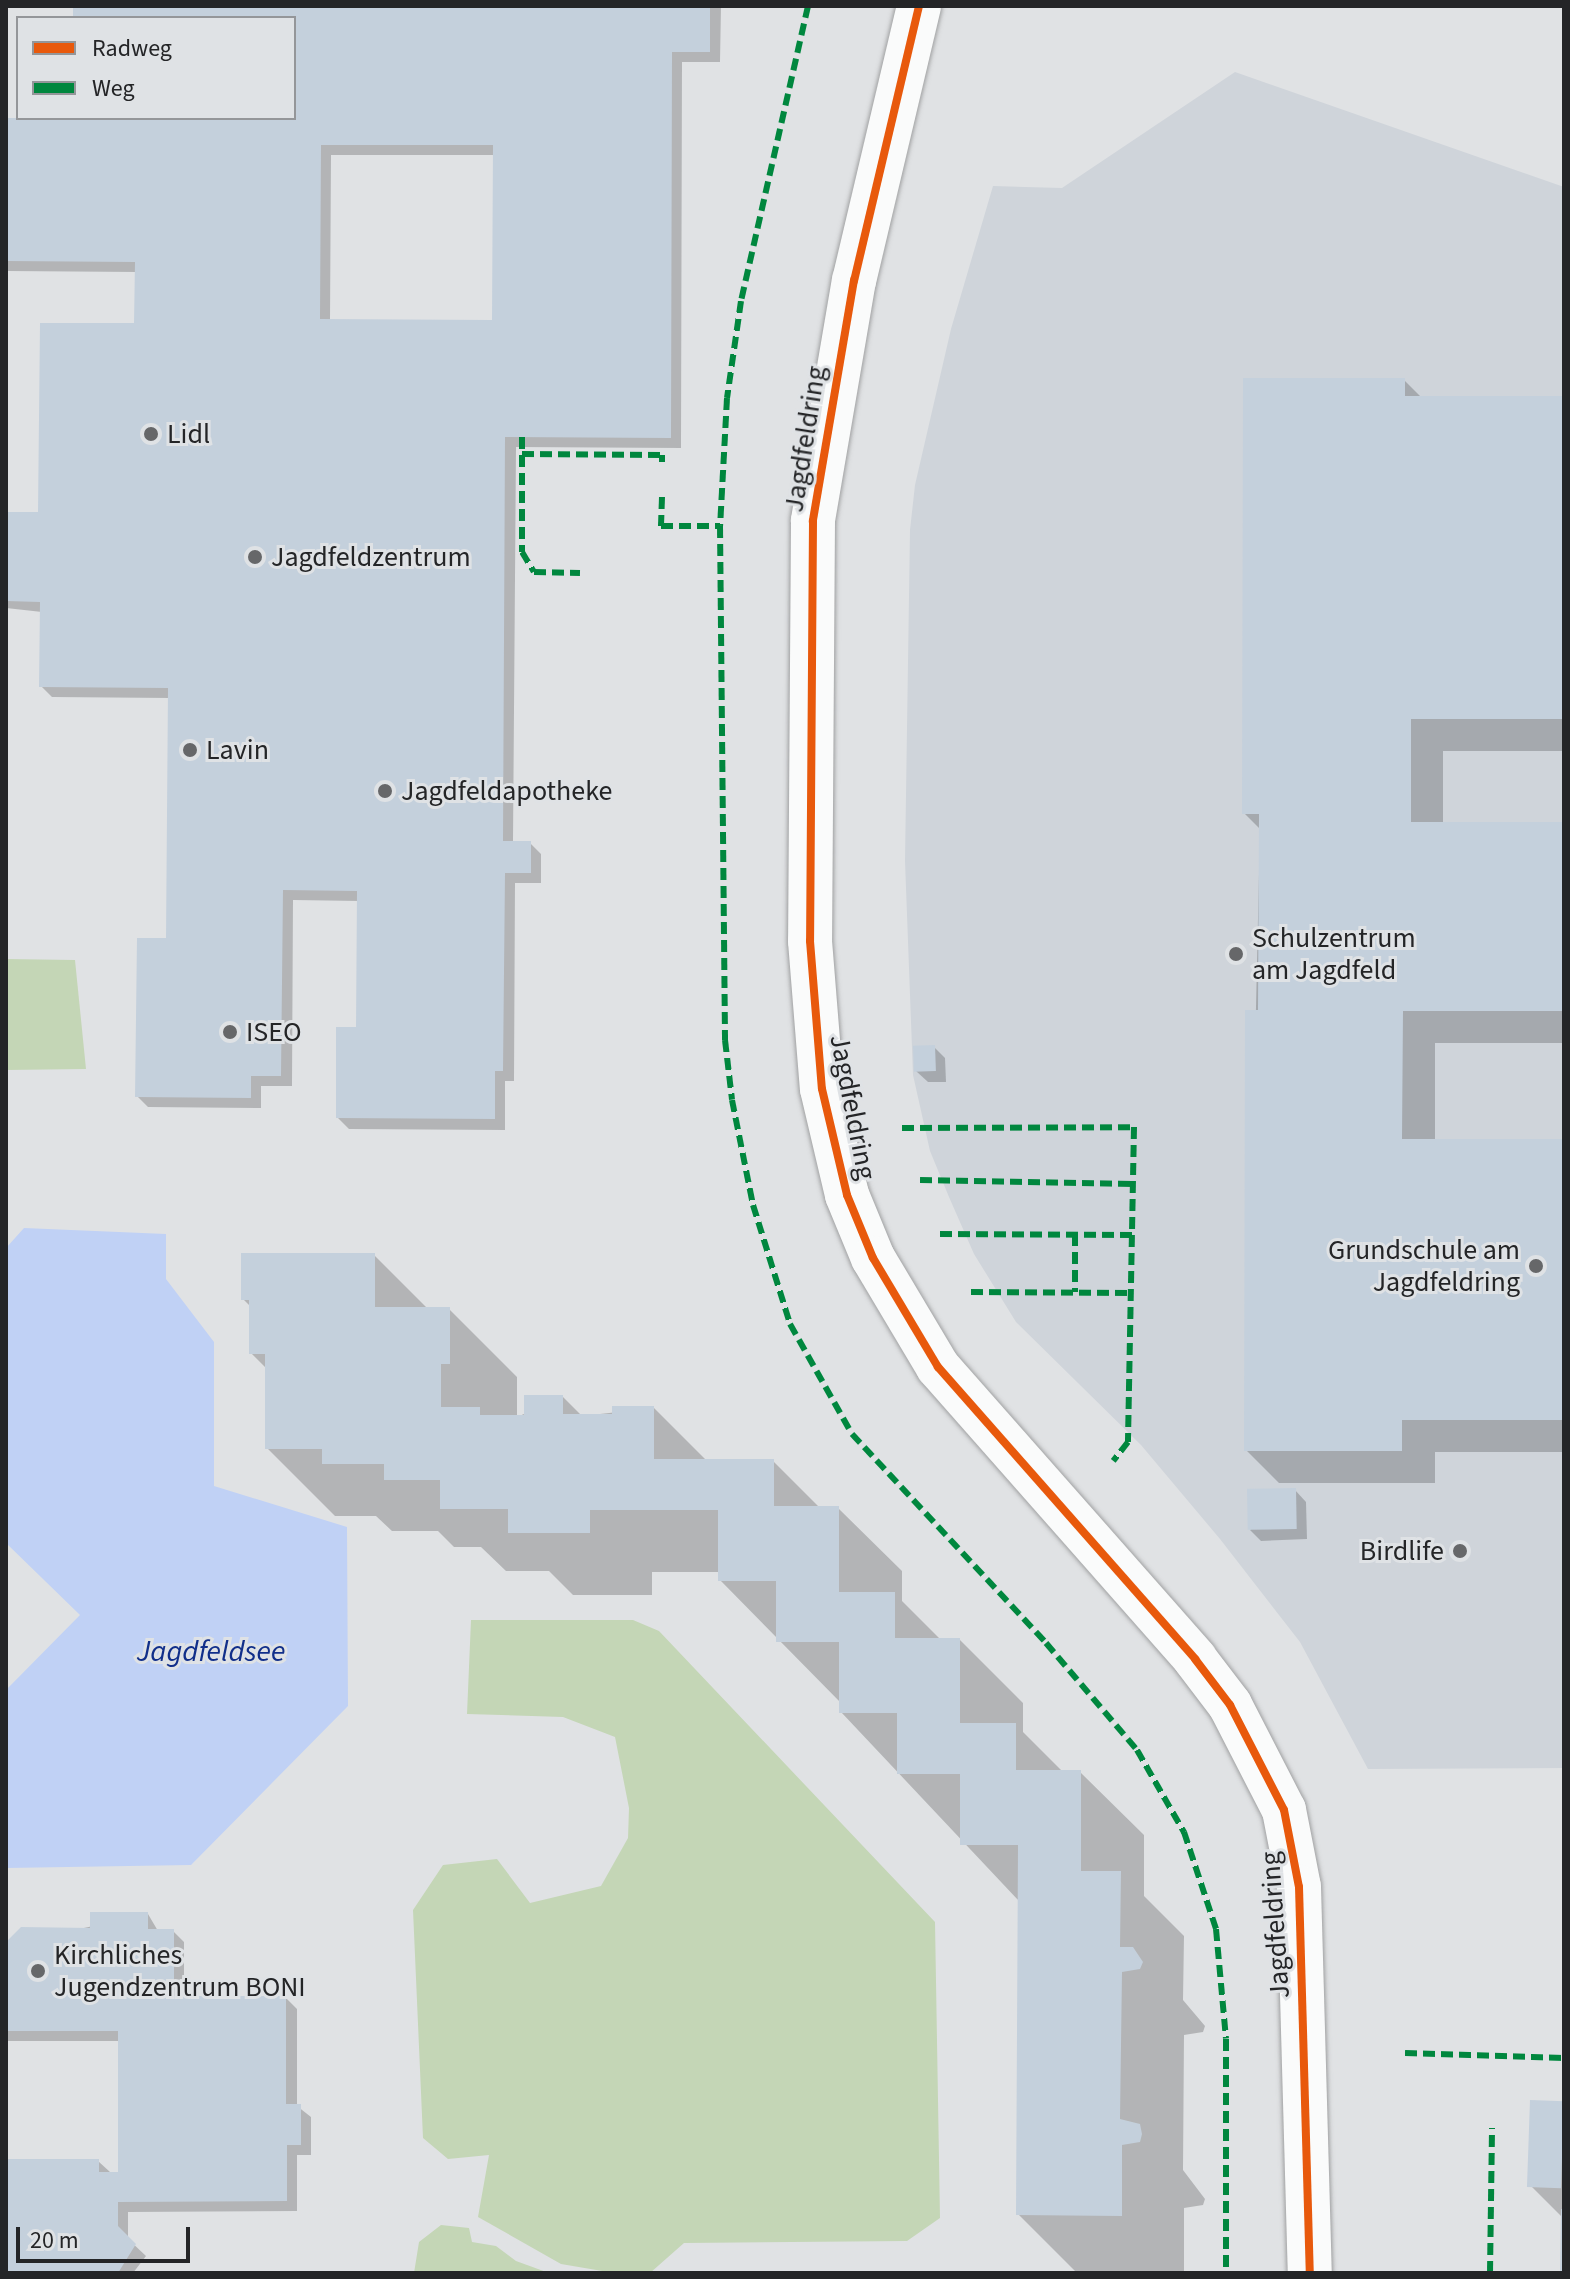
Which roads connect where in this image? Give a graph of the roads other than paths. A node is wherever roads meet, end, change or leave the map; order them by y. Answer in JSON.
{"nodes":[{"id":1,"x":919,"y":6,"type":"edge"},
{"id":2,"x":1310,"y":2273,"type":"edge"}],
"edges":[{"from":1,"to":2,"type":"street","name":"Jagdfeldring"}]}
